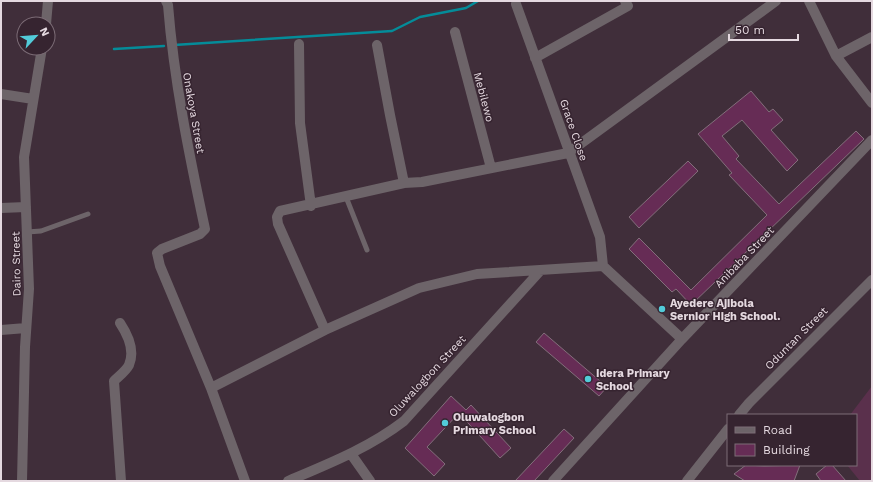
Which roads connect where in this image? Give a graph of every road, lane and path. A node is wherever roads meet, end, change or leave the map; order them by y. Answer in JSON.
{"nodes":[{"id":1,"x":48,"y":1,"type":"edge"},
{"id":2,"x":776,"y":1,"type":"edge"},
{"id":3,"x":809,"y":1,"type":"edge"},
{"id":4,"x":168,"y":2,"type":"edge"},
{"id":5,"x":629,"y":3,"type":"edge"},
{"id":6,"x":516,"y":4,"type":"dead end"},
{"id":7,"x":47,"y":16,"type":"edge"},
{"id":8,"x":455,"y":32,"type":"dead end"},
{"id":9,"x":872,"y":37,"type":"edge"},
{"id":10,"x":299,"y":44,"type":"dead end"},
{"id":11,"x":378,"y":44,"type":"dead end"},
{"id":12,"x":41,"y":56,"type":"edge"},
{"id":13,"x":836,"y":56,"type":"junction"},
{"id":14,"x":535,"y":58,"type":"junction"},
{"id":15,"x":1,"y":94,"type":"edge"},
{"id":16,"x":33,"y":100,"type":"junction"},
{"id":17,"x":872,"y":103,"type":"edge"},
{"id":18,"x":872,"y":140,"type":"edge"},
{"id":19,"x":568,"y":152,"type":"junction"},
{"id":20,"x":491,"y":168,"type":"junction"},
{"id":21,"x":404,"y":183,"type":"junction"},
{"id":22,"x":346,"y":197,"type":"junction"},
{"id":23,"x":311,"y":206,"type":"junction"},
{"id":24,"x":26,"y":207,"type":"junction"},
{"id":25,"x":1,"y":208,"type":"edge"},
{"id":26,"x":88,"y":214,"type":"dead end"},
{"id":27,"x":27,"y":232,"type":"junction"},
{"id":28,"x":367,"y":250,"type":"dead end"},
{"id":29,"x":603,"y":266,"type":"junction"},
{"id":30,"x":541,"y":270,"type":"junction"},
{"id":31,"x":872,"y":280,"type":"edge"},
{"id":32,"x":120,"y":323,"type":"dead end"},
{"id":33,"x":26,"y":328,"type":"junction"},
{"id":34,"x":1,"y":330,"type":"edge"},
{"id":35,"x":325,"y":330,"type":"junction"},
{"id":36,"x":682,"y":339,"type":"junction"},
{"id":37,"x":211,"y":388,"type":"junction"},
{"id":38,"x":740,"y":414,"type":"edge"},
{"id":39,"x":727,"y":430,"type":"edge"},
{"id":40,"x":351,"y":454,"type":"junction"},
{"id":41,"x":22,"y":481,"type":"edge"},
{"id":42,"x":121,"y":481,"type":"edge"},
{"id":43,"x":246,"y":481,"type":"edge"},
{"id":44,"x":288,"y":481,"type":"edge"},
{"id":45,"x":370,"y":481,"type":"edge"},
{"id":46,"x":553,"y":481,"type":"edge"},
{"id":47,"x":687,"y":481,"type":"edge"}],
"edges":[{"from":1,"to":7,"type":"street"},
{"from":2,"to":19,"type":"street"},
{"from":3,"to":13,"type":"street"},
{"from":4,"to":37,"type":"street","name":"Onakoya Street"},
{"from":5,"to":14,"type":"street"},
{"from":6,"to":14,"type":"street","name":"Grace Close"},
{"from":8,"to":20,"type":"street","name":"Mebilewo"},
{"from":9,"to":13,"type":"street"},
{"from":10,"to":23,"type":"street"},
{"from":11,"to":21,"type":"street"},
{"from":12,"to":16,"type":"street","name":"Dairo Street"},
{"from":13,"to":17,"type":"street"},
{"from":14,"to":19,"type":"street","name":"Grace Close"},
{"from":15,"to":16,"type":"street"},
{"from":16,"to":24,"type":"street","name":"Dairo Street"},
{"from":18,"to":36,"type":"street","name":"Anibaba Street"},
{"from":19,"to":20,"type":"street"},
{"from":19,"to":29,"type":"street","name":"Grace Close"},
{"from":20,"to":21,"type":"street"},
{"from":21,"to":22,"type":"street"},
{"from":22,"to":23,"type":"street"},
{"from":22,"to":28,"type":"lane"},
{"from":23,"to":35,"type":"street"},
{"from":24,"to":25,"type":"street"},
{"from":24,"to":27,"type":"street","name":"Dairo Street"},
{"from":26,"to":27,"type":"lane"},
{"from":27,"to":33,"type":"street","name":"Dairo Street"},
{"from":29,"to":30,"type":"street"},
{"from":29,"to":36,"type":"street"},
{"from":30,"to":35,"type":"street"},
{"from":30,"to":40,"type":"street","name":"Oluwalogbon Street"},
{"from":31,"to":38,"type":"street","name":"Oduntan Street"},
{"from":32,"to":42,"type":"street"},
{"from":33,"to":34,"type":"street"},
{"from":33,"to":41,"type":"street","name":"Dairo Street"},
{"from":35,"to":37,"type":"street"},
{"from":36,"to":46,"type":"street","name":"Anibaba Street"},
{"from":37,"to":43,"type":"street"},
{"from":39,"to":47,"type":"street"},
{"from":40,"to":44,"type":"street","name":"Oluwalogbon Street"},
{"from":40,"to":45,"type":"street"}]}
